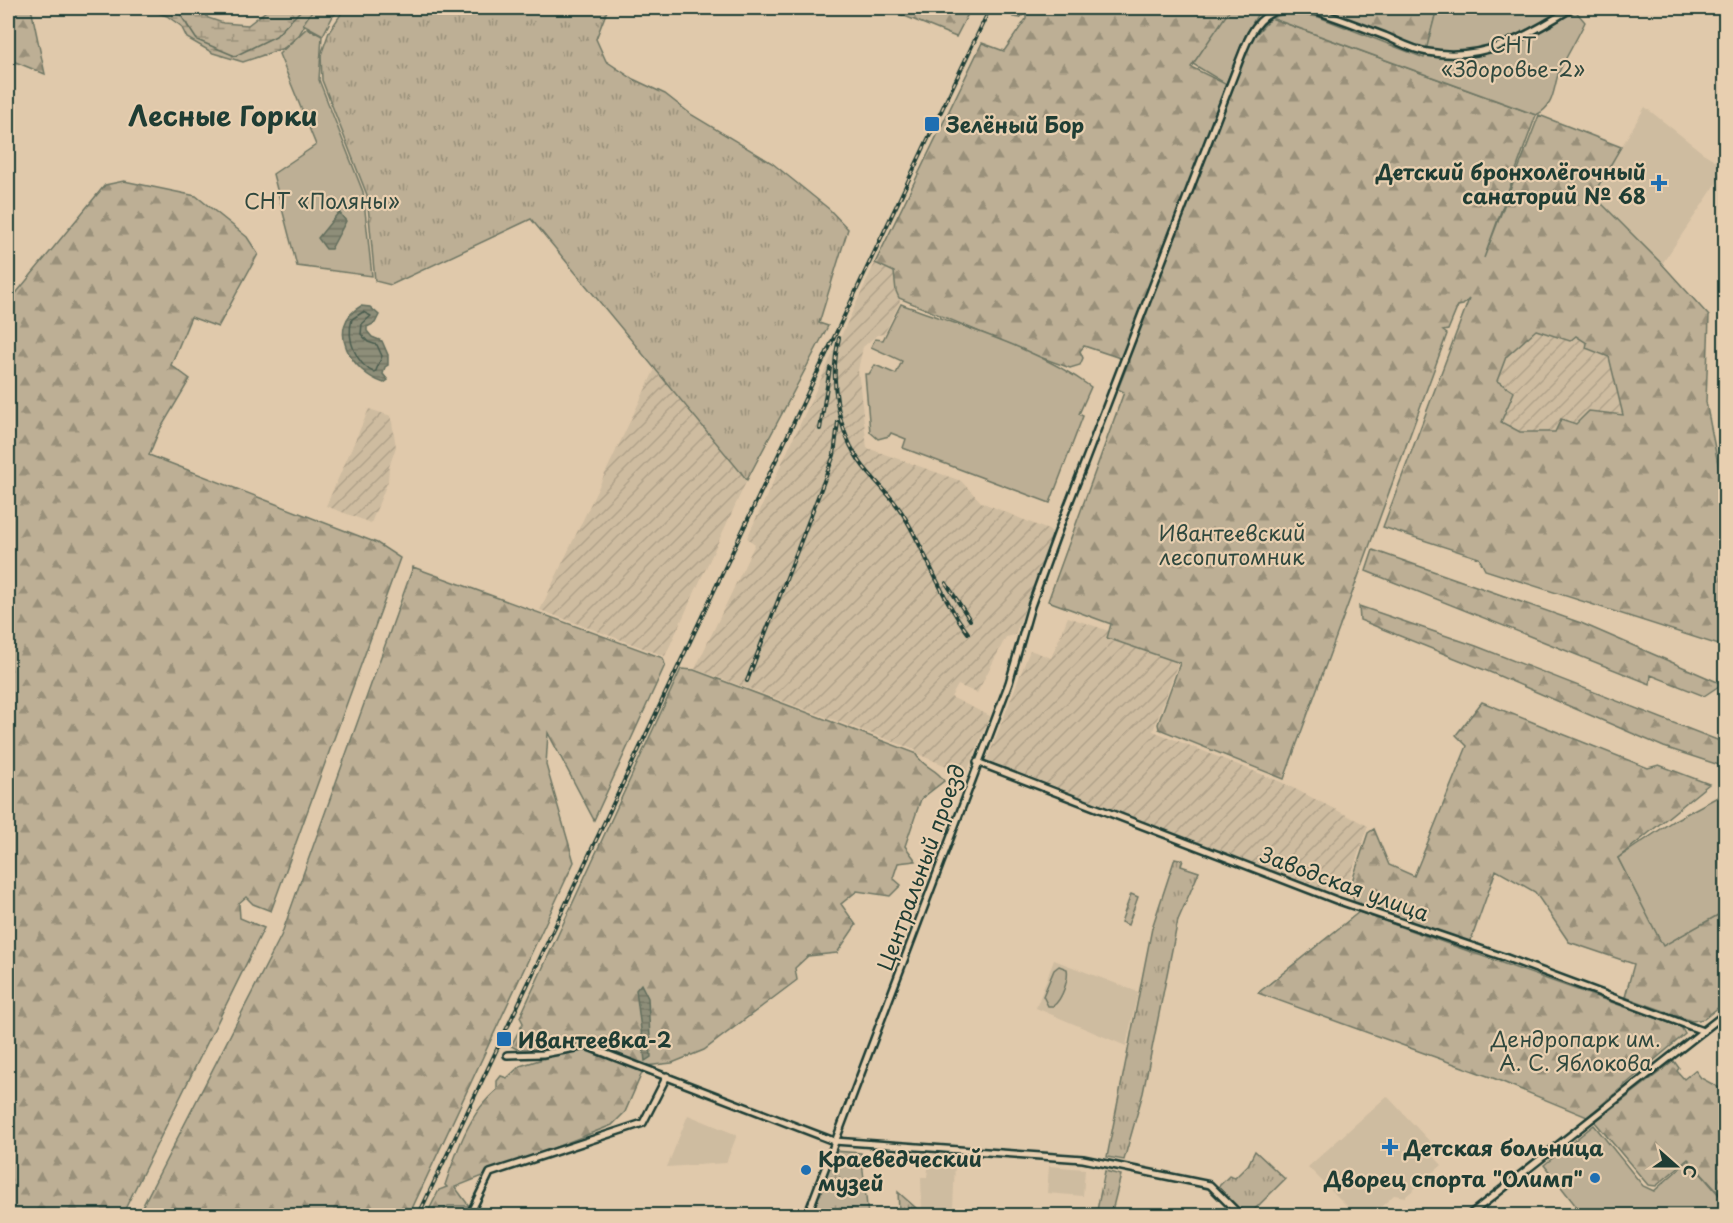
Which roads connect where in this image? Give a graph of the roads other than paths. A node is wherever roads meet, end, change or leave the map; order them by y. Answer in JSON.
{"nodes":[{"id":1,"x":1284,"y":8,"type":"edge"},
{"id":2,"x":1308,"y":8,"type":"edge"},
{"id":3,"x":1572,"y":8,"type":"edge"},
{"id":4,"x":977,"y":762,"type":"junction"},
{"id":5,"x":1725,"y":1013,"type":"edge"},
{"id":6,"x":1703,"y":1031,"type":"junction"},
{"id":7,"x":507,"y":1055,"type":"dead end"},
{"id":8,"x":667,"y":1076,"type":"junction"},
{"id":9,"x":834,"y":1141,"type":"junction"},
{"id":10,"x":469,"y":1215,"type":"edge"},
{"id":11,"x":807,"y":1215,"type":"edge"},
{"id":12,"x":1241,"y":1215,"type":"edge"},
{"id":13,"x":1468,"y":1215,"type":"edge"}],
"edges":[{"from":1,"to":4,"type":"main road","name":"Центральный проезд"},
{"from":2,"to":3,"type":"main road"},
{"from":4,"to":6,"type":"main road","name":"Заводская улица"},
{"from":4,"to":9,"type":"main road","name":"Центральный проезд"},
{"from":5,"to":6,"type":"main road"},
{"from":6,"to":13,"type":"main road"},
{"from":7,"to":8,"type":"main road"},
{"from":8,"to":9,"type":"main road"},
{"from":8,"to":10,"type":"main road"},
{"from":9,"to":11,"type":"main road","name":"Центральный проезд"},
{"from":9,"to":12,"type":"main road"}]}
